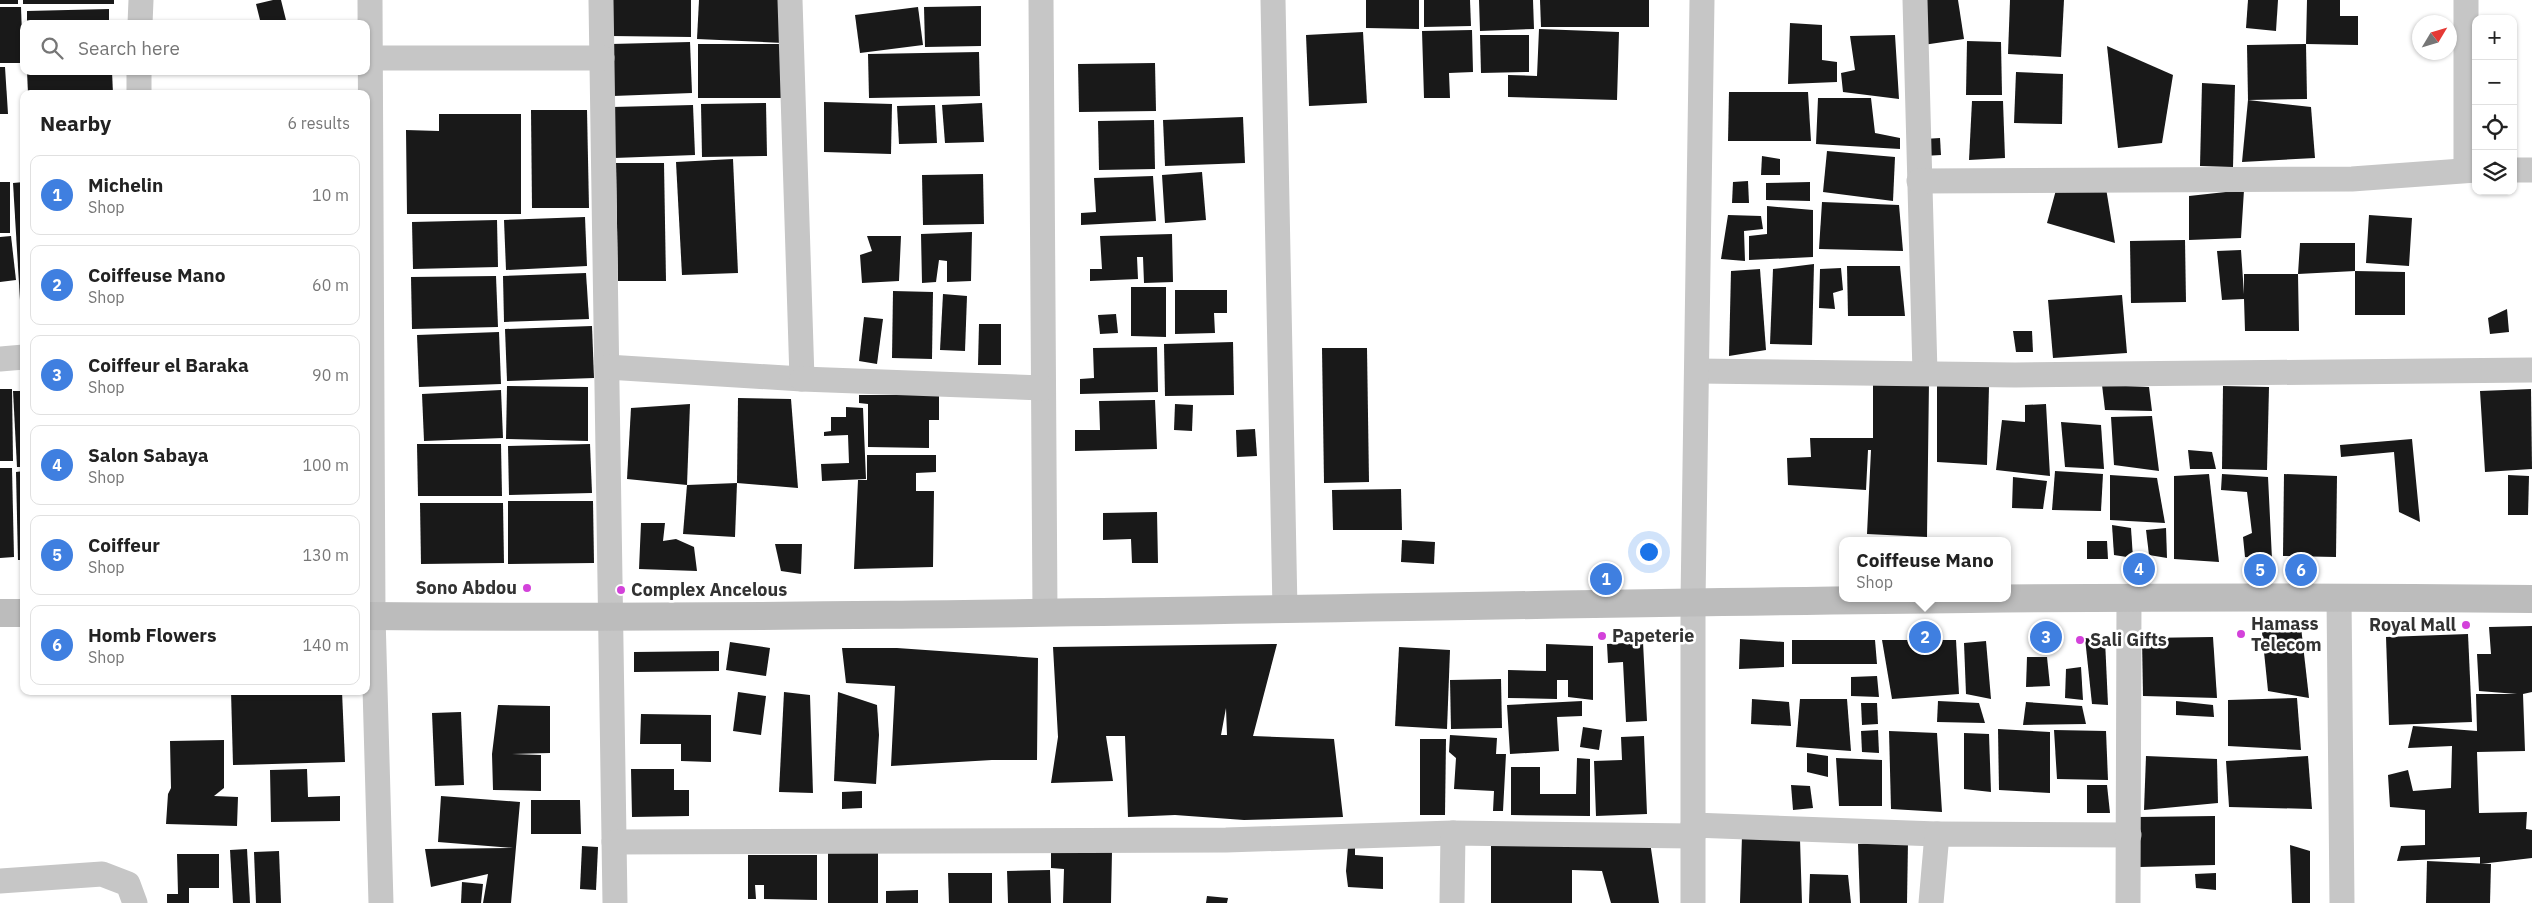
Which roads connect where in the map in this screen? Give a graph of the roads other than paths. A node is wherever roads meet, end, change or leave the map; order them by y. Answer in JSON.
{"nodes":[{"id":1,"x":141,"y":0,"type":"edge"},
{"id":2,"x":370,"y":0,"type":"edge"},
{"id":3,"x":601,"y":0,"type":"edge"},
{"id":4,"x":790,"y":0,"type":"edge"},
{"id":5,"x":1041,"y":0,"type":"edge"},
{"id":6,"x":1273,"y":0,"type":"edge"},
{"id":7,"x":1702,"y":0,"type":"edge"},
{"id":8,"x":1915,"y":0,"type":"edge"},
{"id":9,"x":2466,"y":0,"type":"edge"},
{"id":10,"x":140,"y":20,"type":"edge"},
{"id":11,"x":370,"y":20,"type":"edge"},
{"id":12,"x":370,"y":58,"type":"edge"},
{"id":13,"x":602,"y":58,"type":"junction"},
{"id":14,"x":139,"y":75,"type":"edge"},
{"id":15,"x":369,"y":75,"type":"edge"},
{"id":16,"x":139,"y":90,"type":"edge"},
{"id":17,"x":369,"y":90,"type":"edge"},
{"id":18,"x":2471,"y":170,"type":"edge"},
{"id":19,"x":2517,"y":170,"type":"edge"},
{"id":20,"x":2532,"y":170,"type":"edge"},
{"id":21,"x":1919,"y":181,"type":"junction"},
{"id":22,"x":20,"y":357,"type":"edge"},
{"id":23,"x":0,"y":359,"type":"edge"},
{"id":24,"x":607,"y":367,"type":"junction"},
{"id":25,"x":2532,"y":370,"type":"edge"},
{"id":26,"x":1697,"y":371,"type":"junction"},
{"id":27,"x":1925,"y":373,"type":"junction"},
{"id":28,"x":802,"y":379,"type":"junction"},
{"id":29,"x":1043,"y":388,"type":"junction"},
{"id":30,"x":2339,"y":596,"type":"junction"},
{"id":31,"x":2129,"y":598,"type":"junction"},
{"id":32,"x":2011,"y":599,"type":"edge"},
{"id":33,"x":2532,"y":599,"type":"edge"},
{"id":34,"x":1839,"y":600,"type":"edge"},
{"id":35,"x":1693,"y":601,"type":"junction"},
{"id":36,"x":1285,"y":610,"type":"junction"},
{"id":37,"x":0,"y":613,"type":"edge"},
{"id":38,"x":20,"y":613,"type":"edge"},
{"id":39,"x":1045,"y":613,"type":"junction"},
{"id":40,"x":610,"y":615,"type":"junction"},
{"id":41,"x":370,"y":616,"type":"edge"},
{"id":42,"x":1693,"y":830,"type":"junction"},
{"id":43,"x":1453,"y":833,"type":"junction"},
{"id":44,"x":1937,"y":834,"type":"junction"},
{"id":45,"x":2129,"y":835,"type":"junction"},
{"id":46,"x":614,"y":842,"type":"junction"},
{"id":47,"x":0,"y":881,"type":"edge"},
{"id":48,"x":135,"y":903,"type":"edge"},
{"id":49,"x":381,"y":903,"type":"edge"},
{"id":50,"x":615,"y":903,"type":"edge"},
{"id":51,"x":1452,"y":903,"type":"edge"},
{"id":52,"x":1693,"y":903,"type":"edge"},
{"id":53,"x":1931,"y":903,"type":"edge"},
{"id":54,"x":2128,"y":903,"type":"edge"},
{"id":55,"x":2342,"y":903,"type":"edge"}],
"edges":[{"from":1,"to":10,"type":"street"},
{"from":2,"to":11,"type":"street"},
{"from":3,"to":13,"type":"street"},
{"from":4,"to":28,"type":"street"},
{"from":5,"to":29,"type":"street"},
{"from":6,"to":36,"type":"street"},
{"from":7,"to":26,"type":"street"},
{"from":8,"to":21,"type":"street"},
{"from":9,"to":18,"type":"street"},
{"from":12,"to":13,"type":"street"},
{"from":13,"to":24,"type":"street"},
{"from":14,"to":16,"type":"street"},
{"from":15,"to":17,"type":"street"},
{"from":18,"to":21,"type":"street"},
{"from":19,"to":20,"type":"street"},
{"from":21,"to":27,"type":"street"},
{"from":22,"to":23,"type":"street"},
{"from":24,"to":28,"type":"street"},
{"from":24,"to":40,"type":"street"},
{"from":25,"to":27,"type":"street"},
{"from":26,"to":27,"type":"street"},
{"from":26,"to":35,"type":"street"},
{"from":28,"to":29,"type":"street"},
{"from":29,"to":39,"type":"street"},
{"from":30,"to":31,"type":"street"},
{"from":30,"to":33,"type":"street"},
{"from":30,"to":55,"type":"street"},
{"from":31,"to":32,"type":"street"},
{"from":31,"to":45,"type":"street"},
{"from":34,"to":35,"type":"street"},
{"from":35,"to":36,"type":"street"},
{"from":35,"to":42,"type":"street"},
{"from":36,"to":39,"type":"street"},
{"from":37,"to":38,"type":"street"},
{"from":39,"to":40,"type":"street"},
{"from":40,"to":41,"type":"street"},
{"from":40,"to":46,"type":"street"},
{"from":41,"to":49,"type":"street"},
{"from":42,"to":43,"type":"street"},
{"from":42,"to":44,"type":"street"},
{"from":42,"to":52,"type":"street"},
{"from":43,"to":46,"type":"street"},
{"from":43,"to":51,"type":"street"},
{"from":44,"to":45,"type":"street"},
{"from":44,"to":53,"type":"street"},
{"from":45,"to":54,"type":"street"},
{"from":46,"to":50,"type":"street"},
{"from":47,"to":48,"type":"street"}]}
